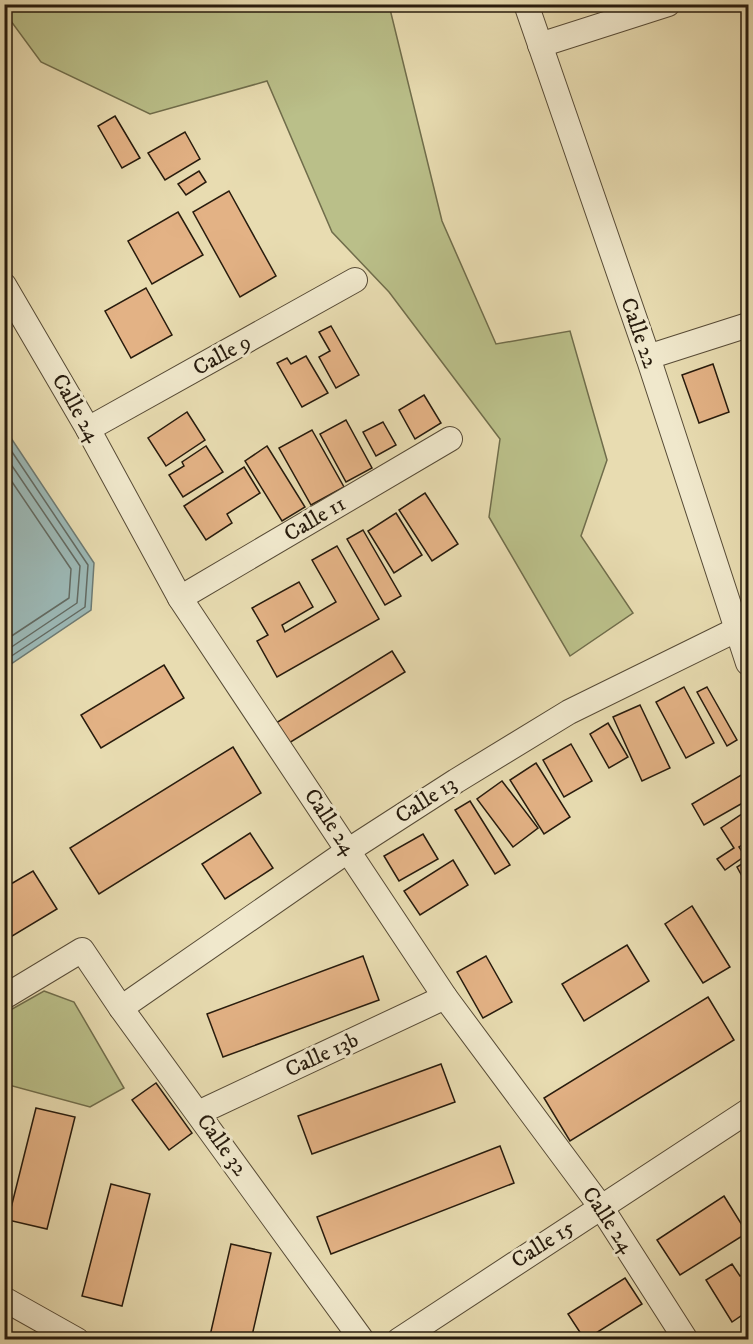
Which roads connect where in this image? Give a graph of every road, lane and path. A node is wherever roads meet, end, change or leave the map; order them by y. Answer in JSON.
{"nodes":[{"id":1,"x":526,"y":4,"type":"edge"},
{"id":2,"x":668,"y":4,"type":"edge"},
{"id":3,"x":540,"y":45,"type":"junction"},
{"id":4,"x":355,"y":280,"type":"dead end"},
{"id":5,"x":4,"y":285,"type":"edge"},
{"id":6,"x":748,"y":325,"type":"edge"},
{"id":7,"x":648,"y":357,"type":"junction"},
{"id":8,"x":88,"y":429,"type":"junction"},
{"id":9,"x":450,"y":439,"type":"dead end"},
{"id":10,"x":180,"y":598,"type":"junction"},
{"id":11,"x":743,"y":628,"type":"edge"},
{"id":12,"x":748,"y":663,"type":"edge"},
{"id":13,"x":349,"y":850,"type":"junction"},
{"id":14,"x":445,"y":997,"type":"junction"},
{"id":15,"x":4,"y":998,"type":"edge"},
{"id":16,"x":122,"y":1008,"type":"junction"},
{"id":17,"x":748,"y":1111,"type":"edge"},
{"id":18,"x":198,"y":1113,"type":"junction"},
{"id":19,"x":601,"y":1207,"type":"junction"},
{"id":20,"x":4,"y":1299,"type":"edge"},
{"id":21,"x":77,"y":1340,"type":"edge"},
{"id":22,"x":362,"y":1340,"type":"edge"},
{"id":23,"x":399,"y":1340,"type":"edge"},
{"id":24,"x":686,"y":1340,"type":"edge"}],
"edges":[{"from":1,"to":3,"type":"street","name":"Calle 22"},
{"from":2,"to":3,"type":"street"},
{"from":3,"to":7,"type":"street","name":"Calle 22"},
{"from":4,"to":8,"type":"street","name":"Calle 9"},
{"from":5,"to":8,"type":"street","name":"Calle 24"},
{"from":6,"to":7,"type":"street"},
{"from":7,"to":11,"type":"street","name":"Calle 22"},
{"from":8,"to":10,"type":"street","name":"Calle 24"},
{"from":9,"to":10,"type":"street","name":"Calle 11"},
{"from":10,"to":13,"type":"street","name":"Calle 24"},
{"from":11,"to":12,"type":"street","name":"Calle 22"},
{"from":11,"to":13,"type":"street","name":"Calle 13"},
{"from":13,"to":14,"type":"street","name":"Calle 24"},
{"from":13,"to":16,"type":"street","name":"Calle 13"},
{"from":14,"to":18,"type":"street","name":"Calle 13b"},
{"from":14,"to":19,"type":"street","name":"Calle 24"},
{"from":15,"to":16,"type":"street","name":"Calle 32"},
{"from":16,"to":18,"type":"street","name":"Calle 32"},
{"from":17,"to":19,"type":"street","name":"Calle 15"},
{"from":18,"to":22,"type":"street","name":"Calle 32"},
{"from":19,"to":23,"type":"street","name":"Calle 15"},
{"from":19,"to":24,"type":"street","name":"Calle 24"},
{"from":20,"to":21,"type":"street"}]}
